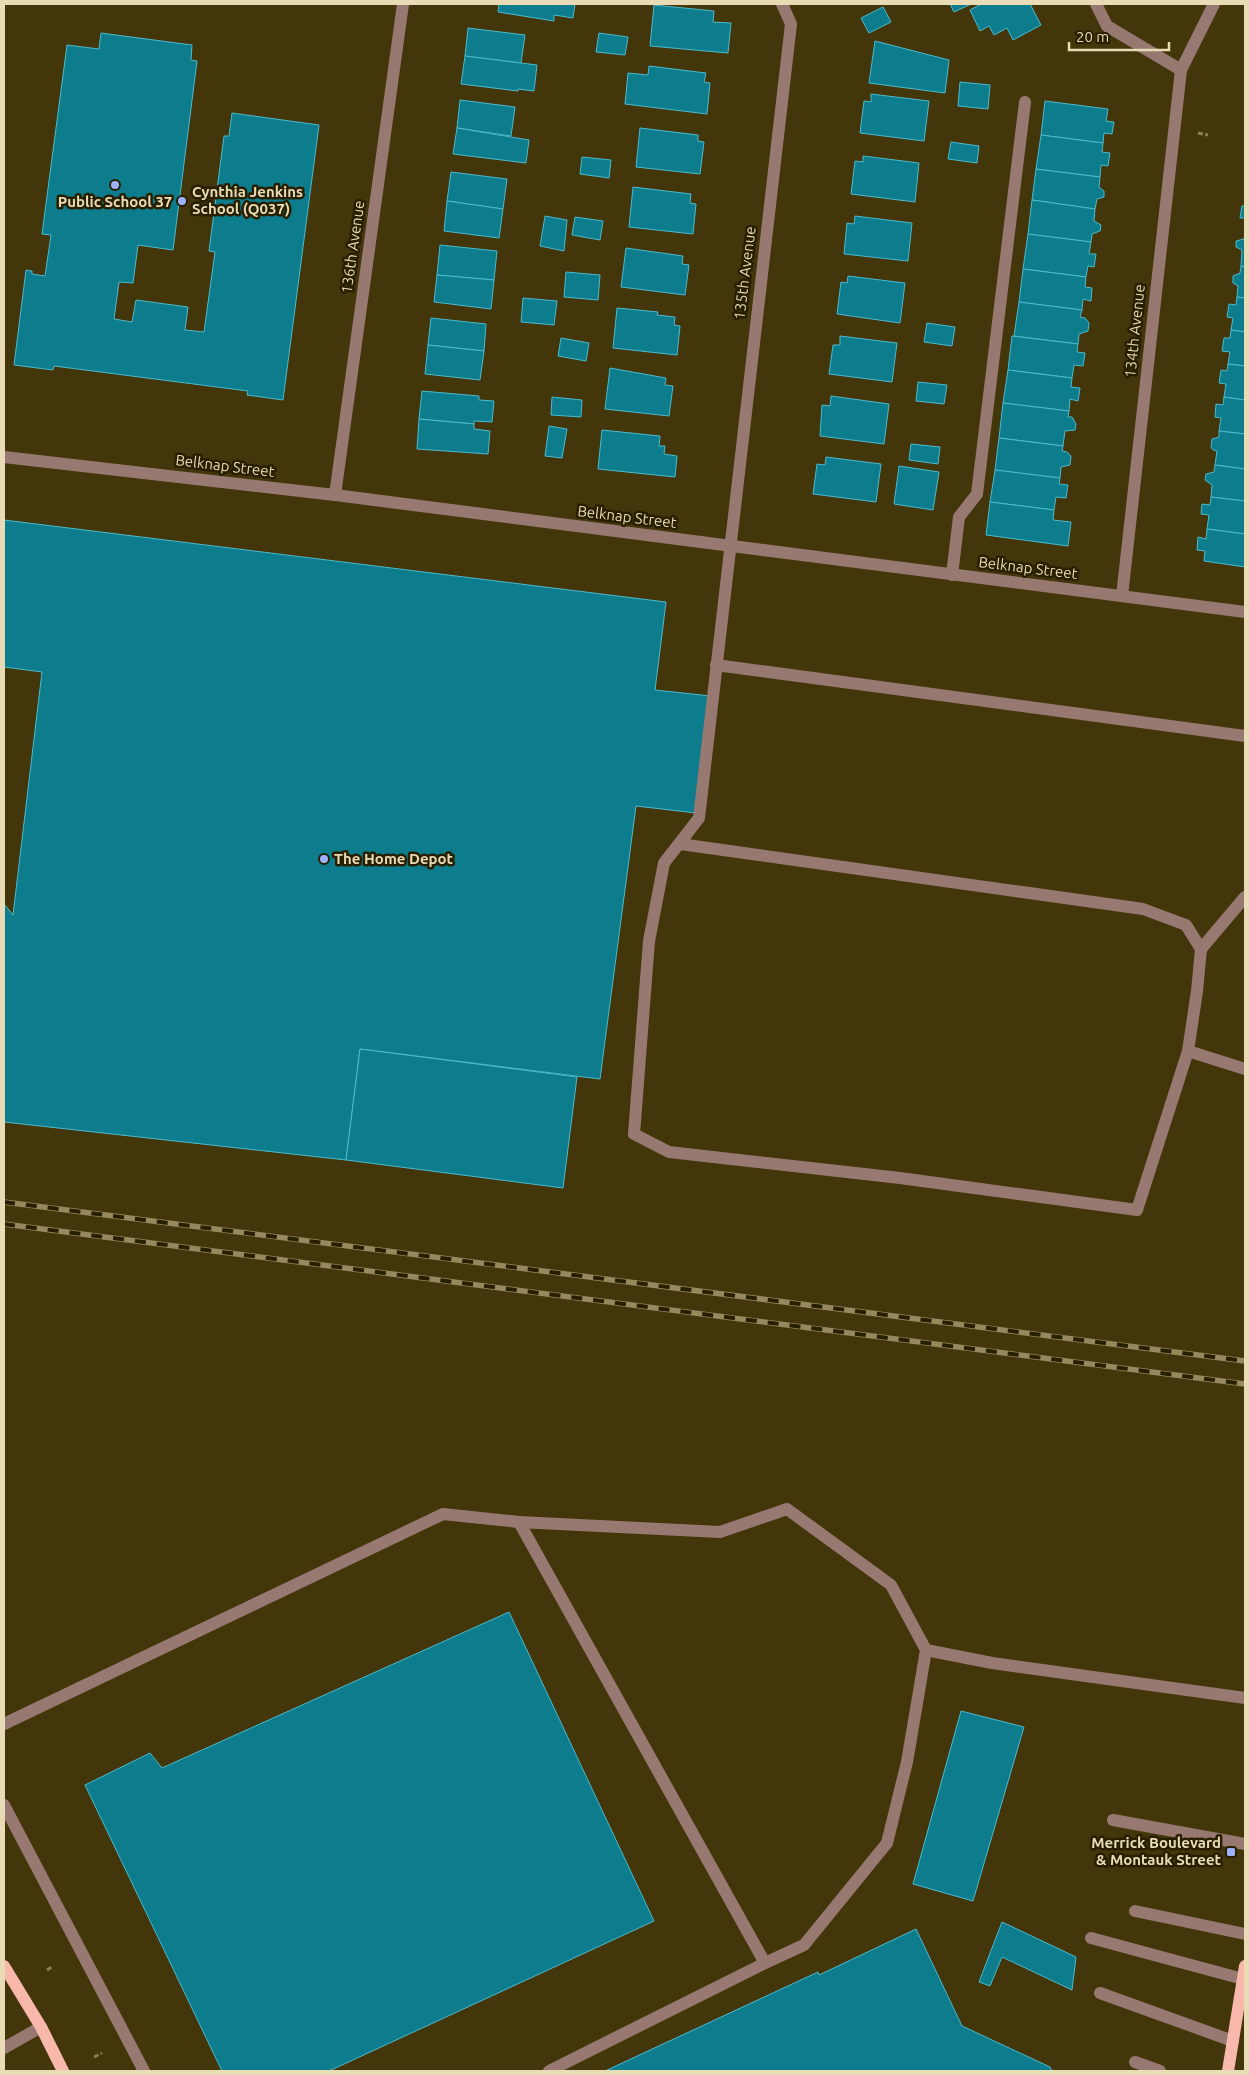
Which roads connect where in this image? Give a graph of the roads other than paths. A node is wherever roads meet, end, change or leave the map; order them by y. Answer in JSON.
{"nodes":[{"id":1,"x":403,"y":4,"type":"edge"},
{"id":2,"x":782,"y":4,"type":"edge"},
{"id":3,"x":1096,"y":4,"type":"edge"},
{"id":4,"x":1214,"y":4,"type":"edge"},
{"id":5,"x":1181,"y":70,"type":"junction"},
{"id":6,"x":1025,"y":102,"type":"dead end"},
{"id":7,"x":4,"y":456,"type":"edge"},
{"id":8,"x":335,"y":495,"type":"junction"},
{"id":9,"x":729,"y":547,"type":"junction"},
{"id":10,"x":952,"y":575,"type":"junction"},
{"id":11,"x":1122,"y":596,"type":"junction"},
{"id":12,"x":1245,"y":612,"type":"edge"},
{"id":13,"x":716,"y":665,"type":"junction"},
{"id":14,"x":1245,"y":736,"type":"edge"},
{"id":15,"x":680,"y":844,"type":"junction"},
{"id":16,"x":1245,"y":897,"type":"edge"},
{"id":17,"x":1201,"y":949,"type":"junction"},
{"id":18,"x":1188,"y":1051,"type":"junction"},
{"id":19,"x":1245,"y":1069,"type":"edge"},
{"id":20,"x":520,"y":1522,"type":"junction"},
{"id":21,"x":926,"y":1650,"type":"junction"},
{"id":22,"x":1245,"y":1698,"type":"edge"},
{"id":23,"x":4,"y":1724,"type":"edge"},
{"id":24,"x":4,"y":1805,"type":"edge"},
{"id":25,"x":1113,"y":1820,"type":"dead end"},
{"id":26,"x":1245,"y":1844,"type":"edge"},
{"id":27,"x":1135,"y":1911,"type":"dead end"},
{"id":28,"x":1245,"y":1934,"type":"edge"},
{"id":29,"x":1092,"y":1938,"type":"dead end"},
{"id":30,"x":765,"y":1963,"type":"junction"},
{"id":31,"x":4,"y":1966,"type":"edge"},
{"id":32,"x":1244,"y":1972,"type":"edge"},
{"id":33,"x":1100,"y":1993,"type":"dead end"},
{"id":34,"x":41,"y":2027,"type":"junction"},
{"id":35,"x":1233,"y":2041,"type":"junction"},
{"id":36,"x":4,"y":2048,"type":"edge"},
{"id":37,"x":1136,"y":2062,"type":"dead end"},
{"id":38,"x":63,"y":2071,"type":"edge"},
{"id":39,"x":144,"y":2071,"type":"edge"},
{"id":40,"x":549,"y":2071,"type":"edge"},
{"id":41,"x":1160,"y":2071,"type":"edge"},
{"id":42,"x":1228,"y":2071,"type":"edge"}],
"edges":[{"from":1,"to":8,"type":"street","name":"136th Avenue"},
{"from":2,"to":9,"type":"street","name":"135th Avenue"},
{"from":3,"to":5,"type":"street"},
{"from":4,"to":5,"type":"street"},
{"from":5,"to":11,"type":"street","name":"134th Avenue"},
{"from":6,"to":10,"type":"street"},
{"from":7,"to":8,"type":"street","name":"Belknap Street"},
{"from":8,"to":9,"type":"street","name":"Belknap Street"},
{"from":9,"to":10,"type":"street","name":"Belknap Street"},
{"from":9,"to":13,"type":"street","name":"135th Avenue"},
{"from":10,"to":11,"type":"street","name":"Belknap Street"},
{"from":11,"to":12,"type":"street","name":"Belknap Street"},
{"from":13,"to":14,"type":"street"},
{"from":13,"to":15,"type":"street","name":"135th Avenue"},
{"from":15,"to":17,"type":"street"},
{"from":15,"to":18,"type":"street","name":"135th Avenue"},
{"from":16,"to":17,"type":"street"},
{"from":17,"to":18,"type":"street"},
{"from":18,"to":19,"type":"street"},
{"from":20,"to":21,"type":"street"},
{"from":20,"to":23,"type":"street"},
{"from":20,"to":30,"type":"street"},
{"from":21,"to":22,"type":"street"},
{"from":21,"to":30,"type":"street"},
{"from":24,"to":39,"type":"street"},
{"from":25,"to":26,"type":"street"},
{"from":27,"to":28,"type":"street"},
{"from":29,"to":32,"type":"street"},
{"from":30,"to":40,"type":"street"},
{"from":31,"to":34,"type":"main road"},
{"from":32,"to":35,"type":"main road"},
{"from":33,"to":35,"type":"street"},
{"from":34,"to":36,"type":"street"},
{"from":34,"to":38,"type":"main road"},
{"from":35,"to":42,"type":"main road"},
{"from":37,"to":41,"type":"street"}]}
